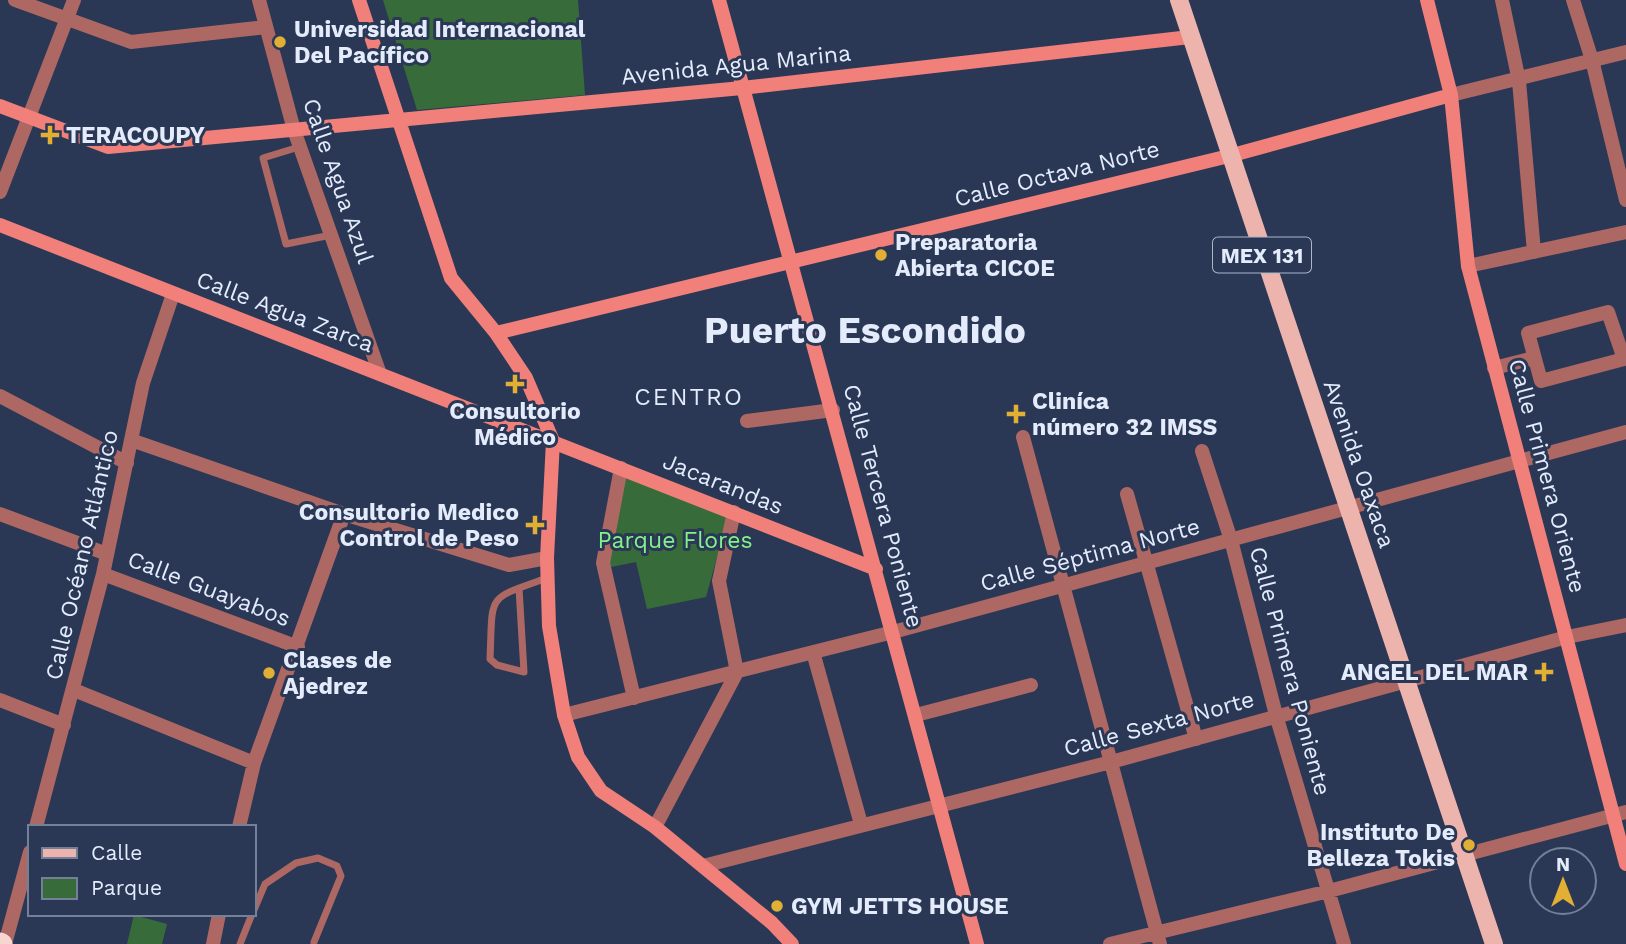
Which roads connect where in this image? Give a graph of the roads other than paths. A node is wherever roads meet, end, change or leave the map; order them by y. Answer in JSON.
{"nodes":[{"id":1,"x":15,"y":0,"type":"edge"},
{"id":2,"x":75,"y":0,"type":"edge"},
{"id":3,"x":258,"y":0,"type":"edge"},
{"id":4,"x":359,"y":0,"type":"edge"},
{"id":5,"x":719,"y":0,"type":"edge"},
{"id":6,"x":1179,"y":0,"type":"edge"},
{"id":7,"x":1427,"y":0,"type":"edge"},
{"id":8,"x":1502,"y":0,"type":"edge"},
{"id":9,"x":1573,"y":0,"type":"edge"},
{"id":10,"x":66,"y":19,"type":"junction"},
{"id":11,"x":266,"y":27,"type":"junction"},
{"id":12,"x":1190,"y":37,"type":"junction"},
{"id":13,"x":1626,"y":52,"type":"edge"},
{"id":14,"x":1592,"y":60,"type":"junction"},
{"id":15,"x":1519,"y":81,"type":"junction"},
{"id":16,"x":742,"y":88,"type":"junction"},
{"id":17,"x":1451,"y":95,"type":"junction"},
{"id":18,"x":0,"y":106,"type":"edge"},
{"id":19,"x":28,"y":117,"type":"junction"},
{"id":20,"x":399,"y":122,"type":"junction"},
{"id":21,"x":294,"y":130,"type":"junction"},
{"id":22,"x":300,"y":146,"type":"junction"},
{"id":23,"x":1229,"y":156,"type":"junction"},
{"id":24,"x":0,"y":192,"type":"edge"},
{"id":25,"x":1626,"y":200,"type":"edge"},
{"id":26,"x":0,"y":225,"type":"edge"},
{"id":27,"x":1626,"y":232,"type":"edge"},
{"id":28,"x":331,"y":235,"type":"junction"},
{"id":29,"x":1534,"y":252,"type":"junction"},
{"id":30,"x":791,"y":261,"type":"junction"},
{"id":31,"x":1468,"y":266,"type":"junction"},
{"id":32,"x":173,"y":294,"type":"junction"},
{"id":33,"x":496,"y":333,"type":"junction"},
{"id":34,"x":1534,"y":358,"type":"junction"},
{"id":35,"x":1494,"y":368,"type":"junction"},
{"id":36,"x":380,"y":374,"type":"junction"},
{"id":37,"x":0,"y":396,"type":"edge"},
{"id":38,"x":833,"y":410,"type":"junction"},
{"id":39,"x":747,"y":421,"type":"dead end"},
{"id":40,"x":1626,"y":432,"type":"edge"},
{"id":41,"x":1023,"y":437,"type":"dead end"},
{"id":42,"x":131,"y":440,"type":"junction"},
{"id":43,"x":553,"y":441,"type":"junction"},
{"id":44,"x":1202,"y":451,"type":"dead end"},
{"id":45,"x":1519,"y":460,"type":"junction"},
{"id":46,"x":127,"y":463,"type":"junction"},
{"id":47,"x":621,"y":468,"type":"junction"},
{"id":48,"x":1127,"y":494,"type":"dead end"},
{"id":49,"x":1348,"y":508,"type":"junction"},
{"id":50,"x":734,"y":512,"type":"junction"},
{"id":51,"x":0,"y":514,"type":"edge"},
{"id":52,"x":344,"y":514,"type":"junction"},
{"id":53,"x":1231,"y":540,"type":"junction"},
{"id":54,"x":107,"y":554,"type":"junction"},
{"id":55,"x":547,"y":558,"type":"junction"},
{"id":56,"x":1147,"y":562,"type":"junction"},
{"id":57,"x":876,"y":569,"type":"junction"},
{"id":58,"x":103,"y":574,"type":"junction"},
{"id":59,"x":547,"y":578,"type":"junction"},
{"id":60,"x":1064,"y":586,"type":"junction"},
{"id":61,"x":519,"y":588,"type":"junction"},
{"id":62,"x":1626,"y":625,"type":"edge"},
{"id":63,"x":893,"y":632,"type":"junction"},
{"id":64,"x":1567,"y":638,"type":"junction"},
{"id":65,"x":298,"y":647,"type":"junction"},
{"id":66,"x":813,"y":652,"type":"junction"},
{"id":67,"x":737,"y":672,"type":"junction"},
{"id":68,"x":1407,"y":681,"type":"junction"},
{"id":69,"x":1031,"y":685,"type":"dead end"},
{"id":70,"x":74,"y":690,"type":"junction"},
{"id":71,"x":634,"y":698,"type":"junction"},
{"id":72,"x":0,"y":701,"type":"edge"},
{"id":73,"x":564,"y":715,"type":"junction"},
{"id":74,"x":916,"y":715,"type":"junction"},
{"id":75,"x":1276,"y":715,"type":"junction"},
{"id":76,"x":64,"y":725,"type":"junction"},
{"id":77,"x":1196,"y":739,"type":"junction"},
{"id":78,"x":1111,"y":762,"type":"junction"},
{"id":79,"x":254,"y":763,"type":"junction"},
{"id":80,"x":940,"y":805,"type":"junction"},
{"id":81,"x":1619,"y":814,"type":"edge"},
{"id":82,"x":861,"y":824,"type":"junction"},
{"id":83,"x":37,"y":825,"type":"edge"},
{"id":84,"x":239,"y":825,"type":"edge"},
{"id":85,"x":655,"y":827,"type":"junction"},
{"id":86,"x":1463,"y":855,"type":"junction"},
{"id":87,"x":28,"y":859,"type":"edge"},
{"id":88,"x":1626,"y":864,"type":"edge"},
{"id":89,"x":703,"y":866,"type":"junction"},
{"id":90,"x":1329,"y":891,"type":"junction"},
{"id":91,"x":256,"y":905,"type":"edge"},
{"id":92,"x":219,"y":916,"type":"edge"},
{"id":93,"x":251,"y":916,"type":"edge"},
{"id":94,"x":1159,"y":938,"type":"edge"},
{"id":95,"x":314,"y":942,"type":"dead end"},
{"id":96,"x":2,"y":944,"type":"edge"},
{"id":97,"x":213,"y":944,"type":"edge"},
{"id":98,"x":240,"y":944,"type":"edge"},
{"id":99,"x":792,"y":944,"type":"edge"},
{"id":100,"x":977,"y":944,"type":"edge"},
{"id":101,"x":1110,"y":944,"type":"edge"},
{"id":102,"x":1344,"y":944,"type":"edge"},
{"id":103,"x":1494,"y":944,"type":"edge"}],
"edges":[{"from":1,"to":10,"type":"street"},
{"from":2,"to":10,"type":"street"},
{"from":3,"to":11,"type":"street","name":"Calle Agua Azul"},
{"from":4,"to":20,"type":"street"},
{"from":5,"to":16,"type":"street","name":"Calle Tercera Poniente"},
{"from":6,"to":12,"type":"main road","name":"Avenida Oaxaca","number":"MEX 131"},
{"from":7,"to":17,"type":"street"},
{"from":8,"to":15,"type":"street"},
{"from":9,"to":14,"type":"street"},
{"from":10,"to":11,"type":"street"},
{"from":10,"to":19,"type":"street"},
{"from":11,"to":21,"type":"street","name":"Calle Agua Azul"},
{"from":12,"to":16,"type":"street","name":"Avenida Agua Marina"},
{"from":12,"to":23,"type":"main road","name":"Avenida Oaxaca","number":"MEX 131"},
{"from":13,"to":14,"type":"street","name":"Calle Octava Norte"},
{"from":14,"to":15,"type":"street","name":"Calle Octava Norte"},
{"from":14,"to":25,"type":"street"},
{"from":15,"to":17,"type":"street","name":"Calle Octava Norte"},
{"from":15,"to":29,"type":"street"},
{"from":16,"to":20,"type":"street","name":"Avenida Agua Marina"},
{"from":16,"to":30,"type":"street","name":"Calle Tercera Poniente"},
{"from":17,"to":23,"type":"street","name":"Calle Octava Norte"},
{"from":17,"to":31,"type":"street","name":"Calle Primera Oriente"},
{"from":18,"to":19,"type":"street","name":"Avenida Agua Marina"},
{"from":19,"to":21,"type":"street","name":"Avenida Agua Marina"},
{"from":19,"to":24,"type":"street"},
{"from":20,"to":21,"type":"street","name":"Avenida Agua Marina"},
{"from":20,"to":33,"type":"street"},
{"from":21,"to":22,"type":"street","name":"Calle Agua Azul"},
{"from":22,"to":28,"type":"street","name":"Calle Agua Azul"},
{"from":22,"to":28,"type":"lane"},
{"from":23,"to":30,"type":"street","name":"Calle Octava Norte"},
{"from":23,"to":49,"type":"main road","name":"Avenida Oaxaca","number":"MEX 131"},
{"from":26,"to":32,"type":"street","name":"Calle Agua Zarca"},
{"from":27,"to":29,"type":"street"},
{"from":28,"to":36,"type":"street","name":"Calle Agua Azul"},
{"from":29,"to":31,"type":"street"},
{"from":30,"to":33,"type":"street","name":"Calle Octava Norte"},
{"from":30,"to":38,"type":"street","name":"Calle Tercera Poniente"},
{"from":31,"to":35,"type":"street","name":"Calle Primera Oriente"},
{"from":32,"to":36,"type":"street","name":"Calle Agua Zarca"},
{"from":32,"to":42,"type":"street","name":"Calle Océano Atlántico"},
{"from":33,"to":43,"type":"street"},
{"from":34,"to":34,"type":"street"},
{"from":34,"to":35,"type":"street"},
{"from":35,"to":45,"type":"street","name":"Calle Primera Oriente"},
{"from":36,"to":43,"type":"street","name":"Calle Agua Zarca"},
{"from":37,"to":46,"type":"street"},
{"from":38,"to":39,"type":"street"},
{"from":38,"to":57,"type":"street","name":"Calle Tercera Poniente"},
{"from":40,"to":45,"type":"street","name":"Calle Séptima Norte"},
{"from":41,"to":60,"type":"street"},
{"from":42,"to":46,"type":"street","name":"Calle Océano Atlántico"},
{"from":42,"to":52,"type":"street"},
{"from":43,"to":47,"type":"street","name":"Jacarandas"},
{"from":43,"to":55,"type":"street"},
{"from":44,"to":53,"type":"street","name":"Calle Primera Poniente"},
{"from":45,"to":49,"type":"street","name":"Calle Séptima Norte"},
{"from":45,"to":64,"type":"street","name":"Calle Primera Oriente"},
{"from":46,"to":54,"type":"street","name":"Calle Océano Atlántico"},
{"from":47,"to":50,"type":"street","name":"Jacarandas"},
{"from":47,"to":71,"type":"street"},
{"from":48,"to":56,"type":"street"},
{"from":49,"to":53,"type":"street","name":"Calle Séptima Norte"},
{"from":49,"to":68,"type":"main road","name":"Avenida Oaxaca","number":"MEX 131"},
{"from":50,"to":57,"type":"street","name":"Jacarandas"},
{"from":50,"to":67,"type":"street"},
{"from":51,"to":54,"type":"street","name":"Calle Guayabos"},
{"from":52,"to":55,"type":"street"},
{"from":52,"to":65,"type":"street"},
{"from":53,"to":56,"type":"street","name":"Calle Séptima Norte"},
{"from":53,"to":75,"type":"street","name":"Calle Primera Poniente"},
{"from":54,"to":58,"type":"street","name":"Calle Océano Atlántico"},
{"from":55,"to":59,"type":"street"},
{"from":56,"to":60,"type":"street","name":"Calle Séptima Norte"},
{"from":56,"to":77,"type":"street"},
{"from":57,"to":63,"type":"street","name":"Calle Tercera Poniente"},
{"from":58,"to":65,"type":"street","name":"Calle Guayabos"},
{"from":58,"to":70,"type":"street","name":"Calle Océano Atlántico"},
{"from":59,"to":61,"type":"lane"},
{"from":59,"to":73,"type":"street"},
{"from":60,"to":63,"type":"street","name":"Calle Séptima Norte"},
{"from":60,"to":78,"type":"street"},
{"from":61,"to":61,"type":"lane"},
{"from":62,"to":64,"type":"street","name":"Calle Sexta Norte"},
{"from":63,"to":66,"type":"street","name":"Calle Séptima Norte"},
{"from":63,"to":74,"type":"street","name":"Calle Tercera Poniente"},
{"from":64,"to":68,"type":"street","name":"Calle Sexta Norte"},
{"from":64,"to":81,"type":"street","name":"Calle Primera Oriente"},
{"from":65,"to":79,"type":"street"},
{"from":66,"to":67,"type":"street","name":"Calle Séptima Norte"},
{"from":66,"to":82,"type":"street"},
{"from":67,"to":71,"type":"street","name":"Calle Séptima Norte"},
{"from":67,"to":85,"type":"street"},
{"from":68,"to":75,"type":"street","name":"Calle Sexta Norte"},
{"from":68,"to":86,"type":"main road","name":"Avenida Oaxaca","number":"MEX 131"},
{"from":69,"to":74,"type":"street"},
{"from":70,"to":76,"type":"street","name":"Calle Océano Atlántico"},
{"from":70,"to":79,"type":"street"},
{"from":71,"to":73,"type":"street","name":"Calle Séptima Norte"},
{"from":72,"to":76,"type":"street"},
{"from":73,"to":85,"type":"street"},
{"from":74,"to":80,"type":"street","name":"Calle Tercera Poniente"},
{"from":75,"to":77,"type":"street","name":"Calle Sexta Norte"},
{"from":75,"to":90,"type":"street","name":"Calle Primera Poniente"},
{"from":76,"to":83,"type":"street","name":"Calle Océano Atlántico"},
{"from":77,"to":78,"type":"street","name":"Calle Sexta Norte"},
{"from":78,"to":80,"type":"street","name":"Calle Sexta Norte"},
{"from":78,"to":94,"type":"street"},
{"from":79,"to":84,"type":"street"},
{"from":80,"to":82,"type":"street","name":"Calle Sexta Norte"},
{"from":80,"to":100,"type":"street","name":"Calle Tercera Poniente"},
{"from":81,"to":86,"type":"street"},
{"from":81,"to":88,"type":"street","name":"Calle Primera Oriente"},
{"from":82,"to":89,"type":"street","name":"Calle Sexta Norte"},
{"from":85,"to":89,"type":"street"},
{"from":86,"to":90,"type":"street"},
{"from":86,"to":103,"type":"main road","name":"Avenida Oaxaca","number":"MEX 131"},
{"from":87,"to":96,"type":"street"},
{"from":89,"to":99,"type":"street"},
{"from":90,"to":94,"type":"street"},
{"from":90,"to":102,"type":"street","name":"Calle Primera Poniente"},
{"from":91,"to":95,"type":"lane"},
{"from":92,"to":97,"type":"street"},
{"from":93,"to":98,"type":"lane"},
{"from":94,"to":101,"type":"street"}]}
